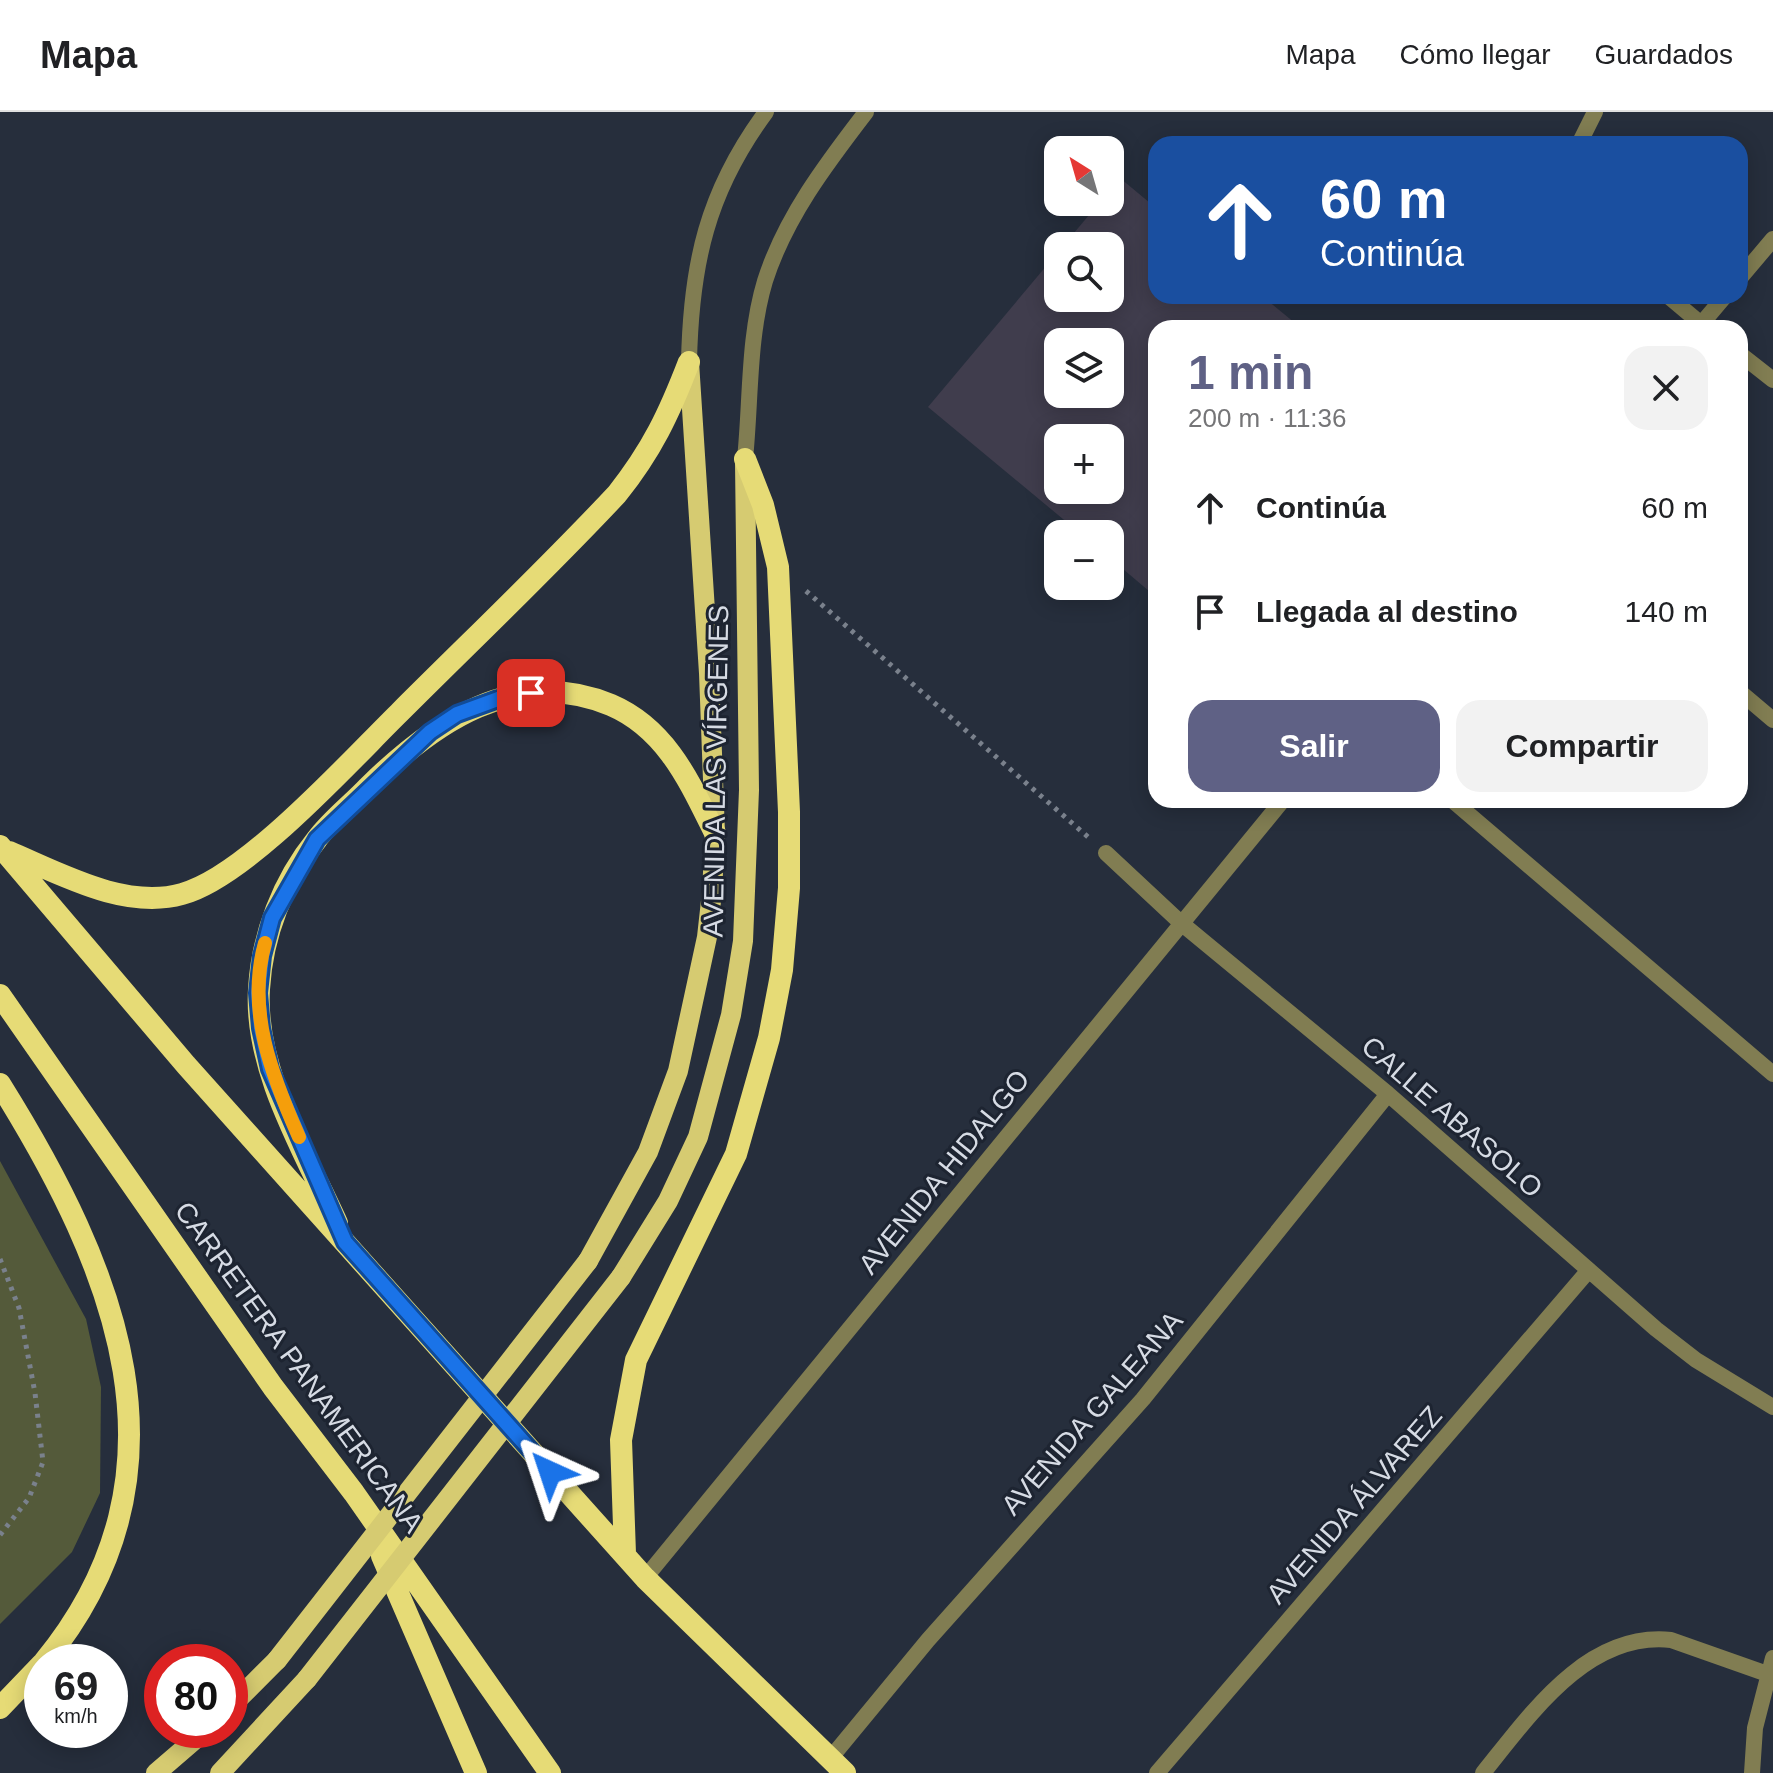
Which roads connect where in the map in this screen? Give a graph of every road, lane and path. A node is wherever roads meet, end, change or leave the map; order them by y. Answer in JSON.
{"nodes":[{"id":1,"x":766,"y":112,"type":"edge"},
{"id":2,"x":866,"y":112,"type":"edge"},
{"id":3,"x":1595,"y":112,"type":"edge"},
{"id":4,"x":1583,"y":136,"type":"edge"},
{"id":5,"x":1773,"y":239,"type":"edge"},
{"id":6,"x":1748,"y":269,"type":"edge"},
{"id":7,"x":1677,"y":304,"type":"edge"},
{"id":8,"x":1694,"y":320,"type":"edge"},
{"id":9,"x":1748,"y":360,"type":"edge"},
{"id":10,"x":689,"y":362,"type":"junction"},
{"id":11,"x":1773,"y":380,"type":"edge"},
{"id":12,"x":745,"y":459,"type":"junction"},
{"id":13,"x":778,"y":567,"type":"junction"},
{"id":14,"x":1748,"y":699,"type":"edge"},
{"id":15,"x":1773,"y":720,"type":"edge"},
{"id":16,"x":1276,"y":808,"type":"edge"},
{"id":17,"x":1461,"y":808,"type":"edge"},
{"id":18,"x":715,"y":833,"type":"junction"},
{"id":19,"x":1,"y":848,"type":"edge"},
{"id":20,"x":1106,"y":853,"type":"joint"},
{"id":21,"x":1181,"y":923,"type":"junction"},
{"id":22,"x":0,"y":995,"type":"edge"},
{"id":23,"x":1773,"y":1074,"type":"edge"},
{"id":24,"x":0,"y":1084,"type":"edge"},
{"id":25,"x":1388,"y":1094,"type":"junction"},
{"id":26,"x":345,"y":1242,"type":"junction"},
{"id":27,"x":0,"y":1259,"type":"edge"},
{"id":28,"x":1589,"y":1270,"type":"junction"},
{"id":29,"x":1773,"y":1407,"type":"edge"},
{"id":30,"x":354,"y":1493,"type":"junction"},
{"id":31,"x":0,"y":1535,"type":"edge"},
{"id":32,"x":625,"y":1554,"type":"junction"},
{"id":33,"x":645,"y":1578,"type":"junction"},
{"id":34,"x":57,"y":1644,"type":"edge"},
{"id":35,"x":1771,"y":1669,"type":"edge"},
{"id":36,"x":24,"y":1683,"type":"edge"},
{"id":37,"x":248,"y":1689,"type":"edge"},
{"id":38,"x":0,"y":1708,"type":"edge"},
{"id":39,"x":185,"y":1748,"type":"edge"},
{"id":40,"x":837,"y":1767,"type":"edge"},
{"id":41,"x":156,"y":1773,"type":"edge"},
{"id":42,"x":220,"y":1773,"type":"edge"},
{"id":43,"x":476,"y":1773,"type":"edge"},
{"id":44,"x":550,"y":1773,"type":"edge"},
{"id":45,"x":1157,"y":1773,"type":"edge"},
{"id":46,"x":1483,"y":1773,"type":"edge"},
{"id":47,"x":1752,"y":1773,"type":"edge"}],
"edges":[{"from":1,"to":10,"type":"street","name":"AVENIDA LAS VÍRGENES"},
{"from":2,"to":12,"type":"street","name":"AVENIDA LAS VÍRGENES"},
{"from":3,"to":4,"type":"street"},
{"from":5,"to":6,"type":"street"},
{"from":7,"to":8,"type":"street"},
{"from":9,"to":11,"type":"street"},
{"from":10,"to":18,"type":"main road","name":"AVENIDA LAS VÍRGENES"},
{"from":10,"to":19,"type":"highway"},
{"from":12,"to":13,"type":"highway"},
{"from":12,"to":42,"type":"main road","name":"AVENIDA LAS VÍRGENES","bridge":true},
{"from":13,"to":20,"type":"path"},
{"from":13,"to":32,"type":"highway"},
{"from":14,"to":15,"type":"street"},
{"from":16,"to":21,"type":"street","name":"AVENIDA HIDALGO"},
{"from":17,"to":23,"type":"street"},
{"from":18,"to":26,"type":"highway"},
{"from":18,"to":37,"type":"main road","name":"AVENIDA LAS VÍRGENES","bridge":true},
{"from":19,"to":26,"type":"highway"},
{"from":20,"to":21,"type":"street","name":"CALLE ABASOLO"},
{"from":21,"to":25,"type":"street","name":"CALLE ABASOLO"},
{"from":21,"to":33,"type":"street","name":"AVENIDA HIDALGO"},
{"from":22,"to":30,"type":"highway","name":"CARRETERA PANAMERICANA"},
{"from":24,"to":34,"type":"highway"},
{"from":25,"to":28,"type":"street","name":"CALLE ABASOLO"},
{"from":25,"to":40,"type":"street","name":"AVENIDA GALEANA"},
{"from":26,"to":32,"type":"highway"},
{"from":27,"to":31,"type":"path"},
{"from":28,"to":29,"type":"street","name":"CALLE ABASOLO"},
{"from":28,"to":45,"type":"street","name":"AVENIDA ÁLVAREZ"},
{"from":30,"to":43,"type":"highway"},
{"from":30,"to":44,"type":"highway","name":"CARRETERA PANAMERICANA"},
{"from":32,"to":33,"type":"highway"},
{"from":33,"to":40,"type":"highway"},
{"from":35,"to":46,"type":"street"},
{"from":35,"to":47,"type":"street"},
{"from":36,"to":38,"type":"highway"},
{"from":39,"to":41,"type":"main road"}]}
